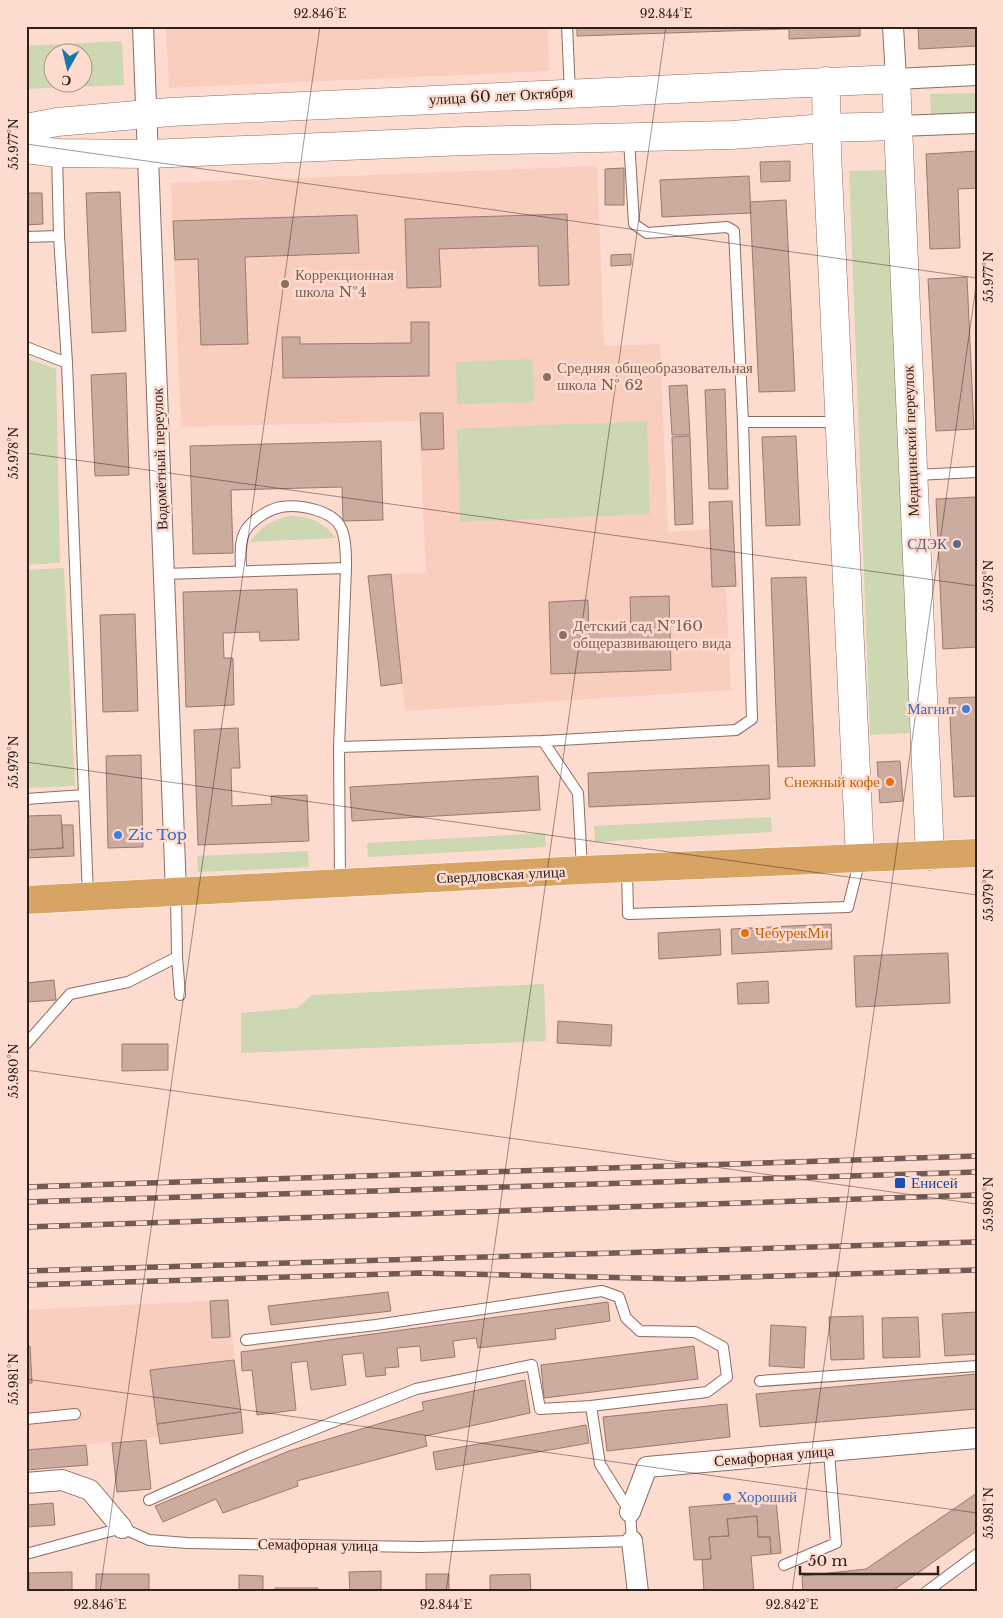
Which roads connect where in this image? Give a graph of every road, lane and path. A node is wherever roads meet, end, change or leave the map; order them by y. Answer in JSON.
{"nodes":[{"id":1,"x":143,"y":26,"type":"edge"},
{"id":2,"x":567,"y":26,"type":"edge"},
{"id":3,"x":893,"y":26,"type":"edge"},
{"id":4,"x":977,"y":75,"type":"edge"},
{"id":5,"x":896,"y":79,"type":"junction"},
{"id":6,"x":826,"y":81,"type":"junction"},
{"id":7,"x":570,"y":93,"type":"junction"},
{"id":8,"x":146,"y":113,"type":"junction"},
{"id":9,"x":977,"y":122,"type":"edge"},
{"id":10,"x":899,"y":126,"type":"junction"},
{"id":11,"x":26,"y":128,"type":"edge"},
{"id":12,"x":826,"y":128,"type":"junction"},
{"id":13,"x":629,"y":138,"type":"junction"},
{"id":14,"x":26,"y":149,"type":"edge"},
{"id":15,"x":57,"y":153,"type":"junction"},
{"id":16,"x":148,"y":154,"type":"junction"},
{"id":17,"x":59,"y":236,"type":"junction"},
{"id":18,"x":26,"y":237,"type":"edge"},
{"id":19,"x":26,"y":347,"type":"edge"},
{"id":20,"x":67,"y":362,"type":"junction"},
{"id":21,"x":743,"y":422,"type":"junction"},
{"id":22,"x":840,"y":422,"type":"junction"},
{"id":23,"x":977,"y":472,"type":"edge"},
{"id":24,"x":912,"y":475,"type":"junction"},
{"id":25,"x":346,"y":568,"type":"junction"},
{"id":26,"x":241,"y":571,"type":"junction"},
{"id":27,"x":165,"y":574,"type":"junction"},
{"id":28,"x":544,"y":741,"type":"junction"},
{"id":29,"x":339,"y":748,"type":"junction"},
{"id":30,"x":84,"y":795,"type":"junction"},
{"id":31,"x":26,"y":799,"type":"edge"},
{"id":32,"x":977,"y":853,"type":"edge"},
{"id":33,"x":930,"y":856,"type":"junction"},
{"id":34,"x":860,"y":858,"type":"junction"},
{"id":35,"x":627,"y":869,"type":"junction"},
{"id":36,"x":582,"y":870,"type":"junction"},
{"id":37,"x":340,"y":883,"type":"junction"},
{"id":38,"x":176,"y":892,"type":"junction"},
{"id":39,"x":88,"y":897,"type":"junction"},
{"id":40,"x":26,"y":900,"type":"edge"},
{"id":41,"x":177,"y":957,"type":"junction"},
{"id":42,"x":180,"y":995,"type":"dead end"},
{"id":43,"x":26,"y":1044,"type":"edge"},
{"id":44,"x":246,"y":1340,"type":"dead end"},
{"id":45,"x":977,"y":1366,"type":"edge"},
{"id":46,"x":760,"y":1381,"type":"dead end"},
{"id":47,"x":591,"y":1406,"type":"junction"},
{"id":48,"x":76,"y":1414,"type":"dead end"},
{"id":49,"x":26,"y":1419,"type":"edge"},
{"id":50,"x":977,"y":1438,"type":"edge"},
{"id":51,"x":829,"y":1452,"type":"junction"},
{"id":52,"x":26,"y":1483,"type":"edge"},
{"id":53,"x":149,"y":1500,"type":"dead end"},
{"id":54,"x":630,"y":1512,"type":"junction"},
{"id":55,"x":122,"y":1528,"type":"junction"},
{"id":56,"x":632,"y":1541,"type":"junction"},
{"id":57,"x":26,"y":1554,"type":"edge"},
{"id":58,"x":977,"y":1554,"type":"edge"},
{"id":59,"x":784,"y":1565,"type":"dead end"},
{"id":60,"x":638,"y":1592,"type":"edge"},
{"id":61,"x":926,"y":1592,"type":"edge"}],
"edges":[{"from":1,"to":8,"type":"street","name":"Водомётный переулок"},
{"from":2,"to":7,"type":"lane"},
{"from":3,"to":5,"type":"street","name":"Медицинский переулок"},
{"from":4,"to":5,"type":"street","name":"улица 60 лет Октября"},
{"from":5,"to":6,"type":"main road","name":"улица 60 лет Октября"},
{"from":5,"to":10,"type":"main road","name":"Медицинский переулок"},
{"from":6,"to":7,"type":"main road","name":"улица 60 лет Октября"},
{"from":6,"to":12,"type":"main road"},
{"from":7,"to":8,"type":"main road","name":"улица 60 лет Октября"},
{"from":8,"to":11,"type":"main road","name":"улица 60 лет Октября"},
{"from":8,"to":16,"type":"street","name":"Водомётный переулок"},
{"from":9,"to":10,"type":"street"},
{"from":10,"to":12,"type":"main road"},
{"from":10,"to":24,"type":"main road","name":"Медицинский переулок"},
{"from":12,"to":13,"type":"main road"},
{"from":12,"to":22,"type":"main road"},
{"from":13,"to":16,"type":"main road"},
{"from":13,"to":21,"type":"lane"},
{"from":14,"to":15,"type":"main road"},
{"from":15,"to":16,"type":"main road"},
{"from":15,"to":17,"type":"lane"},
{"from":16,"to":27,"type":"street","name":"Водомётный переулок"},
{"from":17,"to":18,"type":"lane"},
{"from":17,"to":20,"type":"lane"},
{"from":19,"to":20,"type":"lane"},
{"from":20,"to":30,"type":"lane"},
{"from":21,"to":22,"type":"lane"},
{"from":21,"to":28,"type":"lane"},
{"from":22,"to":34,"type":"main road"},
{"from":23,"to":24,"type":"lane"},
{"from":24,"to":33,"type":"main road","name":"Медицинский переулок"},
{"from":25,"to":26,"type":"lane"},
{"from":25,"to":26,"type":"lane"},
{"from":25,"to":29,"type":"lane"},
{"from":26,"to":27,"type":"lane"},
{"from":27,"to":38,"type":"street","name":"Водомётный переулок"},
{"from":28,"to":29,"type":"lane"},
{"from":28,"to":36,"type":"lane"},
{"from":29,"to":37,"type":"lane"},
{"from":30,"to":31,"type":"lane"},
{"from":30,"to":39,"type":"lane"},
{"from":32,"to":33,"type":"highway","name":"Свердловская улица"},
{"from":33,"to":34,"type":"highway","name":"Свердловская улица"},
{"from":34,"to":35,"type":"highway","name":"Свердловская улица"},
{"from":34,"to":35,"type":"lane"},
{"from":35,"to":36,"type":"highway","name":"Свердловская улица"},
{"from":36,"to":37,"type":"highway","name":"Свердловская улица"},
{"from":37,"to":38,"type":"highway","name":"Свердловская улица"},
{"from":38,"to":39,"type":"highway","name":"Свердловская улица"},
{"from":38,"to":41,"type":"lane"},
{"from":39,"to":40,"type":"highway","name":"Свердловская улица"},
{"from":41,"to":42,"type":"lane"},
{"from":41,"to":43,"type":"lane"},
{"from":44,"to":47,"type":"lane"},
{"from":45,"to":46,"type":"lane"},
{"from":47,"to":53,"type":"lane"},
{"from":47,"to":54,"type":"lane"},
{"from":48,"to":49,"type":"lane"},
{"from":50,"to":51,"type":"street","name":"Семафорная улица"},
{"from":51,"to":54,"type":"street","name":"Семафорная улица"},
{"from":51,"to":59,"type":"lane"},
{"from":52,"to":55,"type":"street","name":"Семафорная улица"},
{"from":54,"to":56,"type":"lane","name":"Семафорная улица"},
{"from":55,"to":56,"type":"lane","name":"Семафорная улица"},
{"from":55,"to":57,"type":"lane"},
{"from":56,"to":60,"type":"street","name":"Семафорная улица"},
{"from":58,"to":61,"type":"lane"}]}
